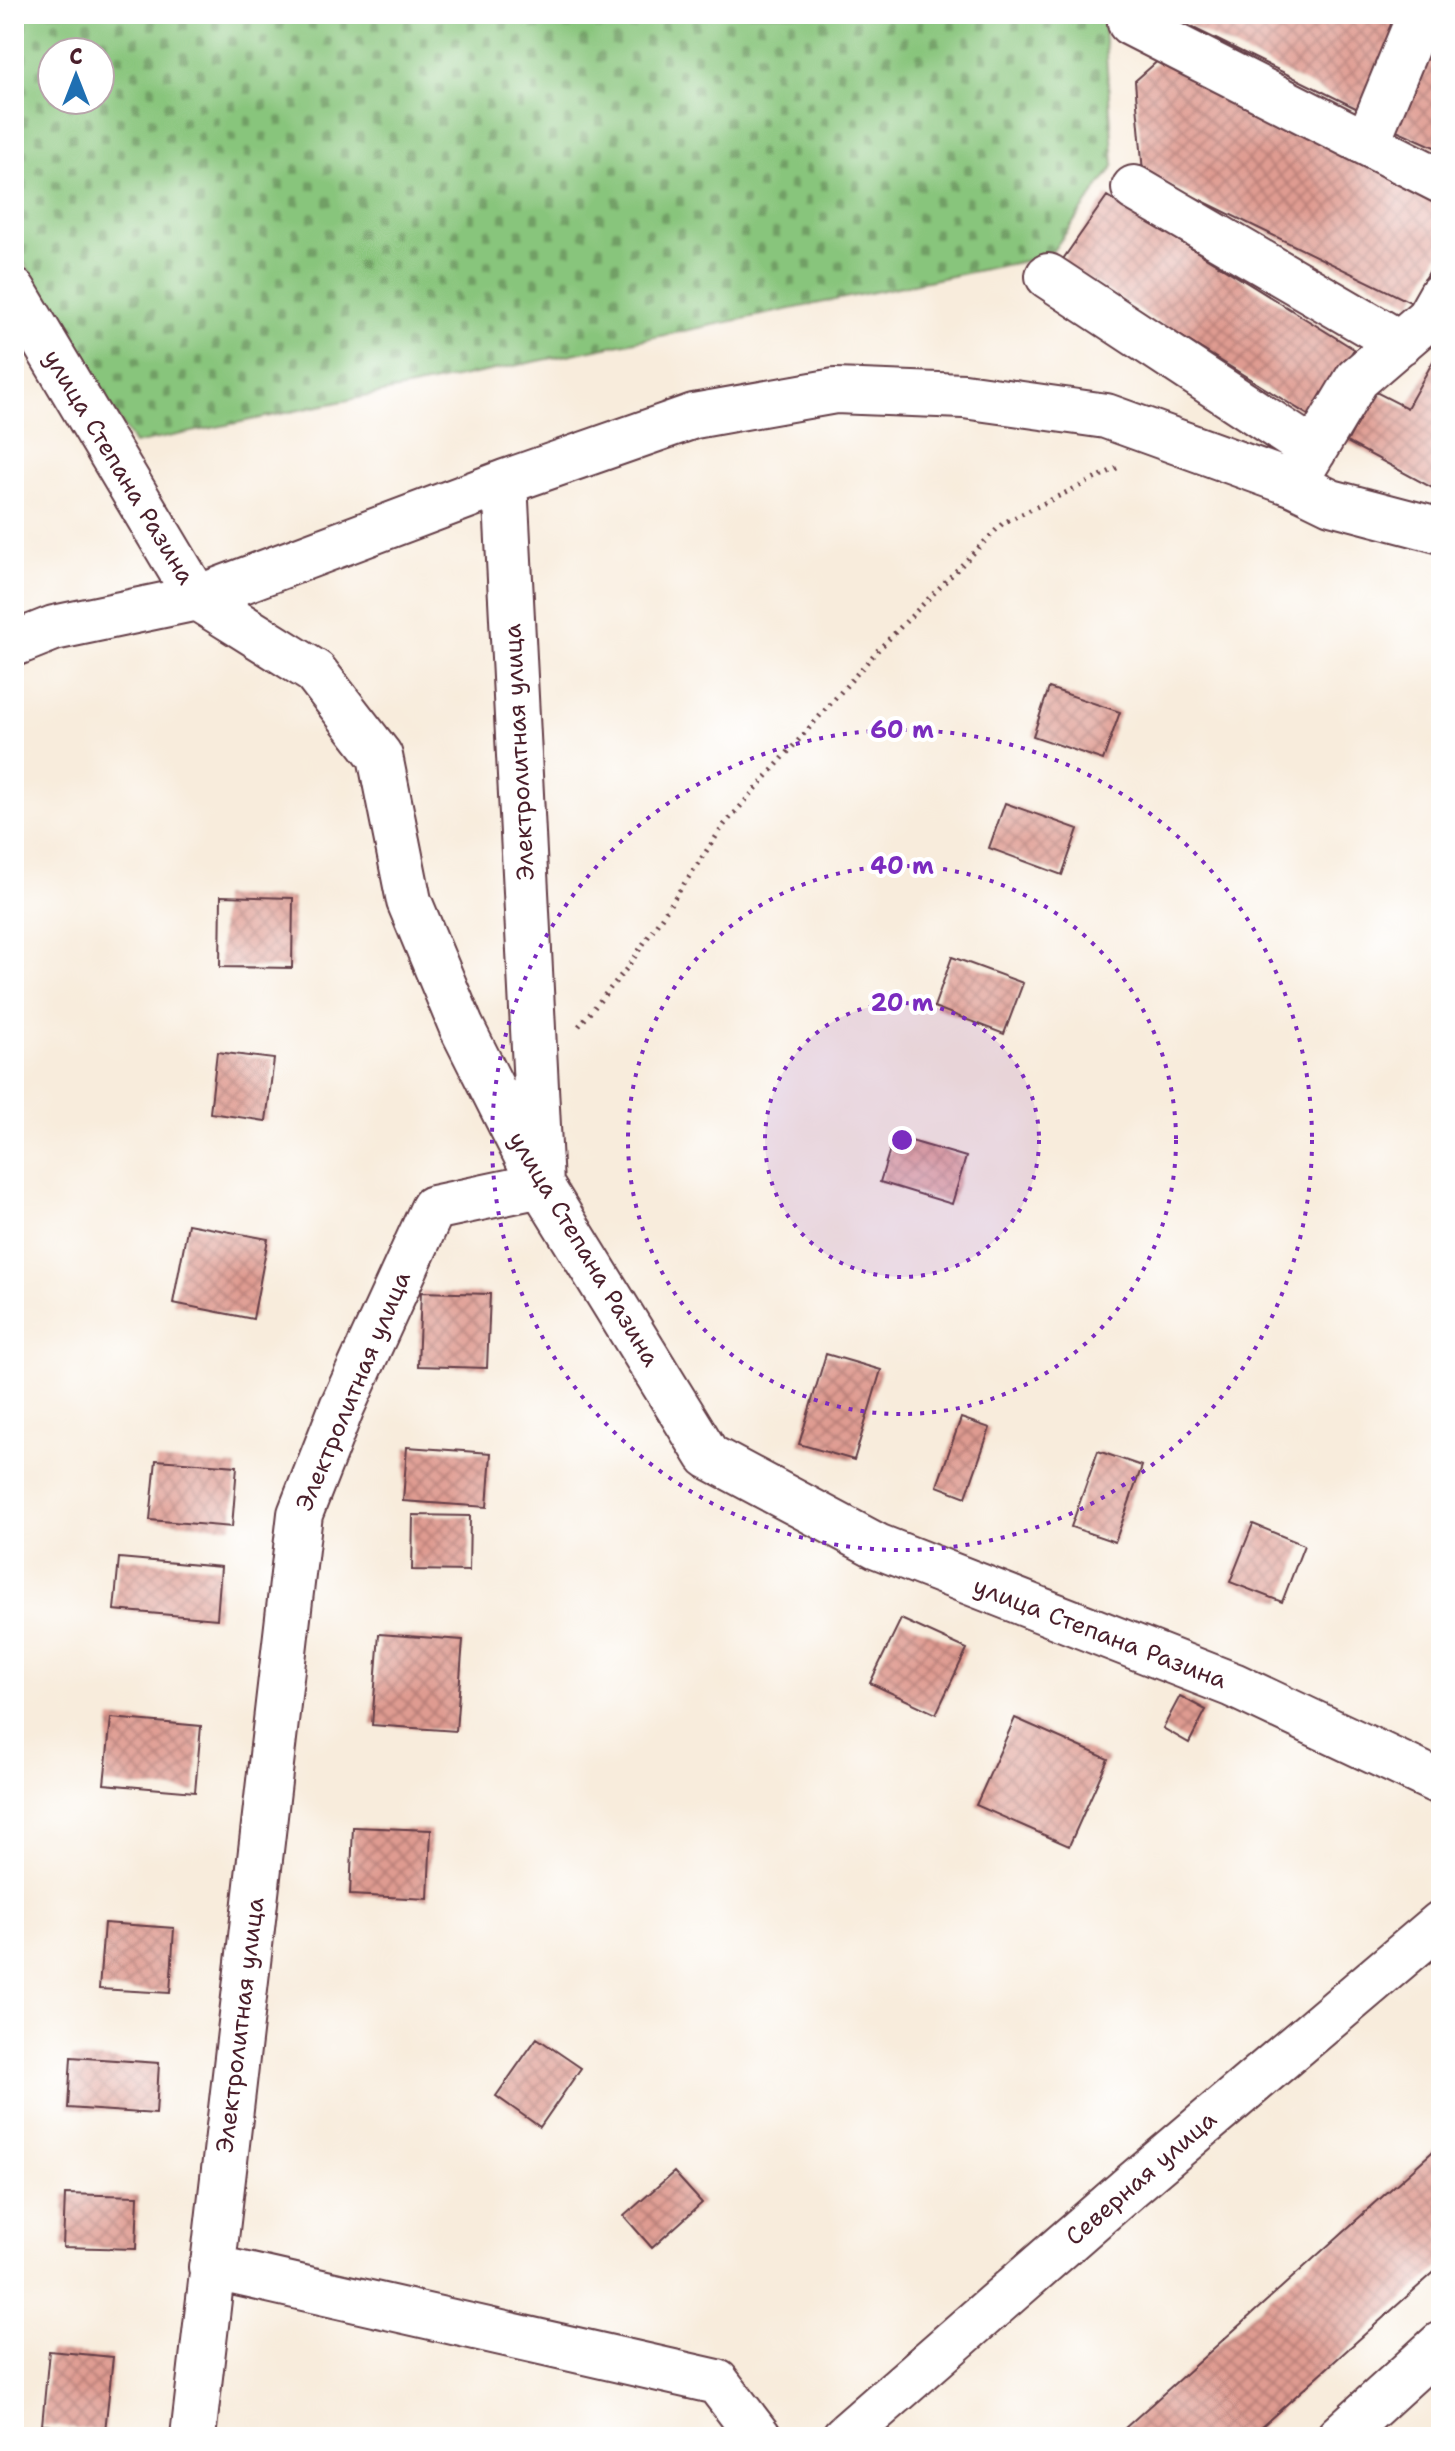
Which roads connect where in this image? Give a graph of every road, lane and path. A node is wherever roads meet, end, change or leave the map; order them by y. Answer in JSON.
{"nodes":[{"id":1,"x":1420,"y":14,"type":"edge"},
{"id":2,"x":1130,"y":23,"type":"dead end"},
{"id":3,"x":1367,"y":143,"type":"junction"},
{"id":4,"x":1441,"y":181,"type":"edge"},
{"id":5,"x":1134,"y":188,"type":"dead end"},
{"id":6,"x":1048,"y":276,"type":"dead end"},
{"id":7,"x":14,"y":291,"type":"edge"},
{"id":8,"x":1441,"y":295,"type":"edge"},
{"id":9,"x":1400,"y":343,"type":"junction"},
{"id":10,"x":1122,"y":465,"type":"dead end"},
{"id":11,"x":1304,"y":468,"type":"junction"},
{"id":12,"x":505,"y":482,"type":"junction"},
{"id":13,"x":1441,"y":531,"type":"edge"},
{"id":14,"x":197,"y":598,"type":"junction"},
{"id":15,"x":14,"y":644,"type":"edge"},
{"id":16,"x":536,"y":1080,"type":"junction"},
{"id":17,"x":541,"y":1185,"type":"junction"},
{"id":18,"x":1441,"y":1783,"type":"edge"},
{"id":19,"x":1441,"y":1923,"type":"edge"},
{"id":20,"x":211,"y":2267,"type":"junction"},
{"id":21,"x":1441,"y":2344,"type":"edge"},
{"id":22,"x":193,"y":2437,"type":"edge"},
{"id":23,"x":759,"y":2437,"type":"edge"},
{"id":24,"x":844,"y":2437,"type":"edge"},
{"id":25,"x":1339,"y":2437,"type":"edge"}],
"edges":[{"from":1,"to":3,"type":"street"},
{"from":2,"to":3,"type":"street"},
{"from":3,"to":4,"type":"street"},
{"from":5,"to":9,"type":"street"},
{"from":6,"to":11,"type":"street"},
{"from":7,"to":14,"type":"street","name":"улица Степана Разина"},
{"from":8,"to":9,"type":"street"},
{"from":9,"to":11,"type":"street"},
{"from":10,"to":16,"type":"path"},
{"from":11,"to":12,"type":"street"},
{"from":11,"to":13,"type":"street"},
{"from":12,"to":14,"type":"street"},
{"from":12,"to":16,"type":"street","name":"Электролитная улица"},
{"from":14,"to":15,"type":"street"},
{"from":14,"to":17,"type":"street","name":"улица Степана Разина"},
{"from":16,"to":17,"type":"street","name":"Электролитная улица"},
{"from":17,"to":18,"type":"street","name":"улица Степана Разина"},
{"from":17,"to":20,"type":"street","name":"Электролитная улица"},
{"from":19,"to":24,"type":"street","name":"Северная улица"},
{"from":20,"to":22,"type":"street","name":"Электролитная улица"},
{"from":20,"to":23,"type":"street"},
{"from":21,"to":25,"type":"street"}]}
